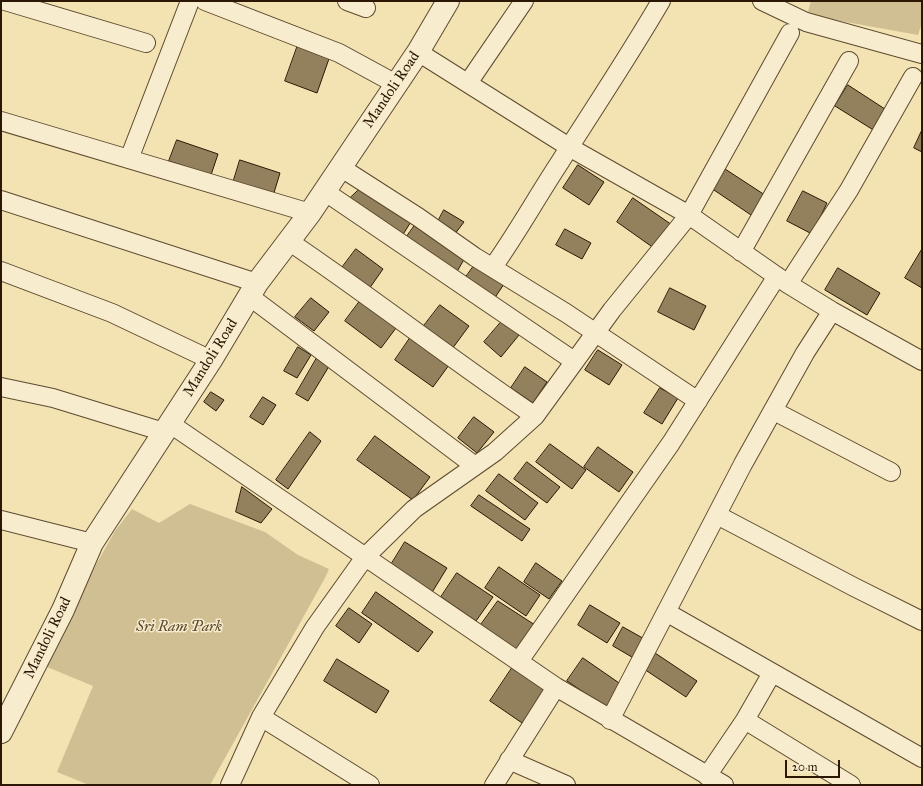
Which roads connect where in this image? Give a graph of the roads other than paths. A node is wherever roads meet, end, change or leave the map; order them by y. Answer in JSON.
{"nodes":[{"id":1,"x":5,"y":1,"type":"edge"},
{"id":2,"x":190,"y":1,"type":"edge"},
{"id":3,"x":205,"y":1,"type":"edge"},
{"id":4,"x":347,"y":1,"type":"edge"},
{"id":5,"x":448,"y":1,"type":"edge"},
{"id":6,"x":524,"y":1,"type":"edge"},
{"id":7,"x":661,"y":1,"type":"edge"},
{"id":8,"x":762,"y":1,"type":"edge"},
{"id":9,"x":366,"y":8,"type":"dead end"},
{"id":10,"x":790,"y":33,"type":"dead end"},
{"id":11,"x":146,"y":43,"type":"dead end"},
{"id":12,"x":418,"y":52,"type":"junction"},
{"id":13,"x":922,"y":54,"type":"edge"},
{"id":14,"x":849,"y":61,"type":"dead end"},
{"id":15,"x":913,"y":77,"type":"dead end"},
{"id":16,"x":468,"y":83,"type":"junction"},
{"id":17,"x":396,"y":84,"type":"junction"},
{"id":18,"x":1,"y":121,"type":"edge"},
{"id":19,"x":569,"y":147,"type":"junction"},
{"id":20,"x":129,"y":159,"type":"junction"},
{"id":21,"x":340,"y":167,"type":"junction"},
{"id":22,"x":324,"y":191,"type":"junction"},
{"id":23,"x":1,"y":200,"type":"edge"},
{"id":24,"x":310,"y":213,"type":"junction"},
{"id":25,"x":689,"y":216,"type":"junction"},
{"id":26,"x":290,"y":242,"type":"junction"},
{"id":27,"x":741,"y":252,"type":"junction"},
{"id":28,"x":493,"y":267,"type":"junction"},
{"id":29,"x":1,"y":271,"type":"edge"},
{"id":30,"x":782,"y":280,"type":"junction"},
{"id":31,"x":253,"y":289,"type":"junction"},
{"id":32,"x":832,"y":311,"type":"junction"},
{"id":33,"x":595,"y":333,"type":"junction"},
{"id":34,"x":211,"y":360,"type":"junction"},
{"id":35,"x":922,"y":361,"type":"edge"},
{"id":36,"x":574,"y":362,"type":"junction"},
{"id":37,"x":1,"y":387,"type":"edge"},
{"id":38,"x":698,"y":400,"type":"junction"},
{"id":39,"x":774,"y":411,"type":"junction"},
{"id":40,"x":535,"y":416,"type":"junction"},
{"id":41,"x":167,"y":427,"type":"junction"},
{"id":42,"x":475,"y":466,"type":"junction"},
{"id":43,"x":891,"y":472,"type":"dead end"},
{"id":44,"x":717,"y":515,"type":"junction"},
{"id":45,"x":1,"y":520,"type":"edge"},
{"id":46,"x":92,"y":542,"type":"junction"},
{"id":47,"x":365,"y":557,"type":"junction"},
{"id":48,"x":666,"y":612,"type":"junction"},
{"id":49,"x":922,"y":621,"type":"edge"},
{"id":50,"x":519,"y":662,"type":"junction"},
{"id":51,"x":772,"y":673,"type":"junction"},
{"id":52,"x":556,"y":687,"type":"junction"},
{"id":53,"x":261,"y":717,"type":"junction"},
{"id":54,"x":610,"y":720,"type":"junction"},
{"id":55,"x":745,"y":720,"type":"junction"},
{"id":56,"x":1,"y":732,"type":"edge"},
{"id":57,"x":922,"y":758,"type":"edge"},
{"id":58,"x":510,"y":760,"type":"junction"},
{"id":59,"x":707,"y":776,"type":"junction"},
{"id":60,"x":230,"y":785,"type":"edge"},
{"id":61,"x":370,"y":785,"type":"edge"},
{"id":62,"x":494,"y":785,"type":"edge"},
{"id":63,"x":566,"y":785,"type":"edge"},
{"id":64,"x":724,"y":785,"type":"edge"},
{"id":65,"x":851,"y":785,"type":"edge"}],
"edges":[{"from":1,"to":11,"type":"street"},
{"from":2,"to":20,"type":"street"},
{"from":3,"to":17,"type":"street"},
{"from":4,"to":9,"type":"street"},
{"from":5,"to":12,"type":"street","name":"Mandoli Road"},
{"from":6,"to":16,"type":"street"},
{"from":7,"to":19,"type":"street"},
{"from":8,"to":13,"type":"street"},
{"from":10,"to":25,"type":"street"},
{"from":12,"to":16,"type":"street"},
{"from":12,"to":17,"type":"street","name":"Mandoli Road"},
{"from":14,"to":27,"type":"street"},
{"from":15,"to":30,"type":"street"},
{"from":16,"to":19,"type":"street"},
{"from":17,"to":21,"type":"street","name":"Mandoli Road"},
{"from":18,"to":20,"type":"street"},
{"from":19,"to":25,"type":"street"},
{"from":19,"to":28,"type":"street"},
{"from":20,"to":24,"type":"street"},
{"from":21,"to":22,"type":"street","name":"Mandoli Road"},
{"from":21,"to":28,"type":"street"},
{"from":22,"to":24,"type":"street","name":"Mandoli Road"},
{"from":22,"to":36,"type":"street"},
{"from":23,"to":31,"type":"street"},
{"from":24,"to":26,"type":"street","name":"Mandoli Road"},
{"from":25,"to":27,"type":"street"},
{"from":25,"to":33,"type":"street"},
{"from":26,"to":31,"type":"street","name":"Mandoli Road"},
{"from":26,"to":40,"type":"street"},
{"from":27,"to":30,"type":"street"},
{"from":28,"to":33,"type":"street"},
{"from":29,"to":34,"type":"street"},
{"from":30,"to":32,"type":"street"},
{"from":30,"to":38,"type":"street"},
{"from":31,"to":34,"type":"street","name":"Mandoli Road"},
{"from":31,"to":42,"type":"street"},
{"from":32,"to":35,"type":"street"},
{"from":32,"to":39,"type":"street"},
{"from":33,"to":36,"type":"street"},
{"from":33,"to":38,"type":"street"},
{"from":34,"to":41,"type":"street","name":"Mandoli Road"},
{"from":36,"to":40,"type":"street"},
{"from":37,"to":41,"type":"street"},
{"from":38,"to":50,"type":"street"},
{"from":39,"to":43,"type":"street"},
{"from":39,"to":44,"type":"street"},
{"from":40,"to":42,"type":"street"},
{"from":41,"to":46,"type":"street","name":"Mandoli Road"},
{"from":41,"to":47,"type":"street"},
{"from":42,"to":47,"type":"street"},
{"from":44,"to":48,"type":"street"},
{"from":44,"to":49,"type":"street"},
{"from":45,"to":46,"type":"street"},
{"from":46,"to":56,"type":"street","name":"Mandoli Road"},
{"from":47,"to":50,"type":"street"},
{"from":47,"to":53,"type":"street"},
{"from":48,"to":51,"type":"street"},
{"from":48,"to":54,"type":"street"},
{"from":50,"to":52,"type":"street"},
{"from":51,"to":55,"type":"street"},
{"from":51,"to":57,"type":"street"},
{"from":52,"to":54,"type":"street"},
{"from":52,"to":58,"type":"street"},
{"from":53,"to":60,"type":"street"},
{"from":53,"to":61,"type":"street"},
{"from":54,"to":59,"type":"street"},
{"from":55,"to":59,"type":"street"},
{"from":55,"to":65,"type":"street"},
{"from":58,"to":62,"type":"street"},
{"from":58,"to":63,"type":"street"},
{"from":59,"to":64,"type":"street"}]}
